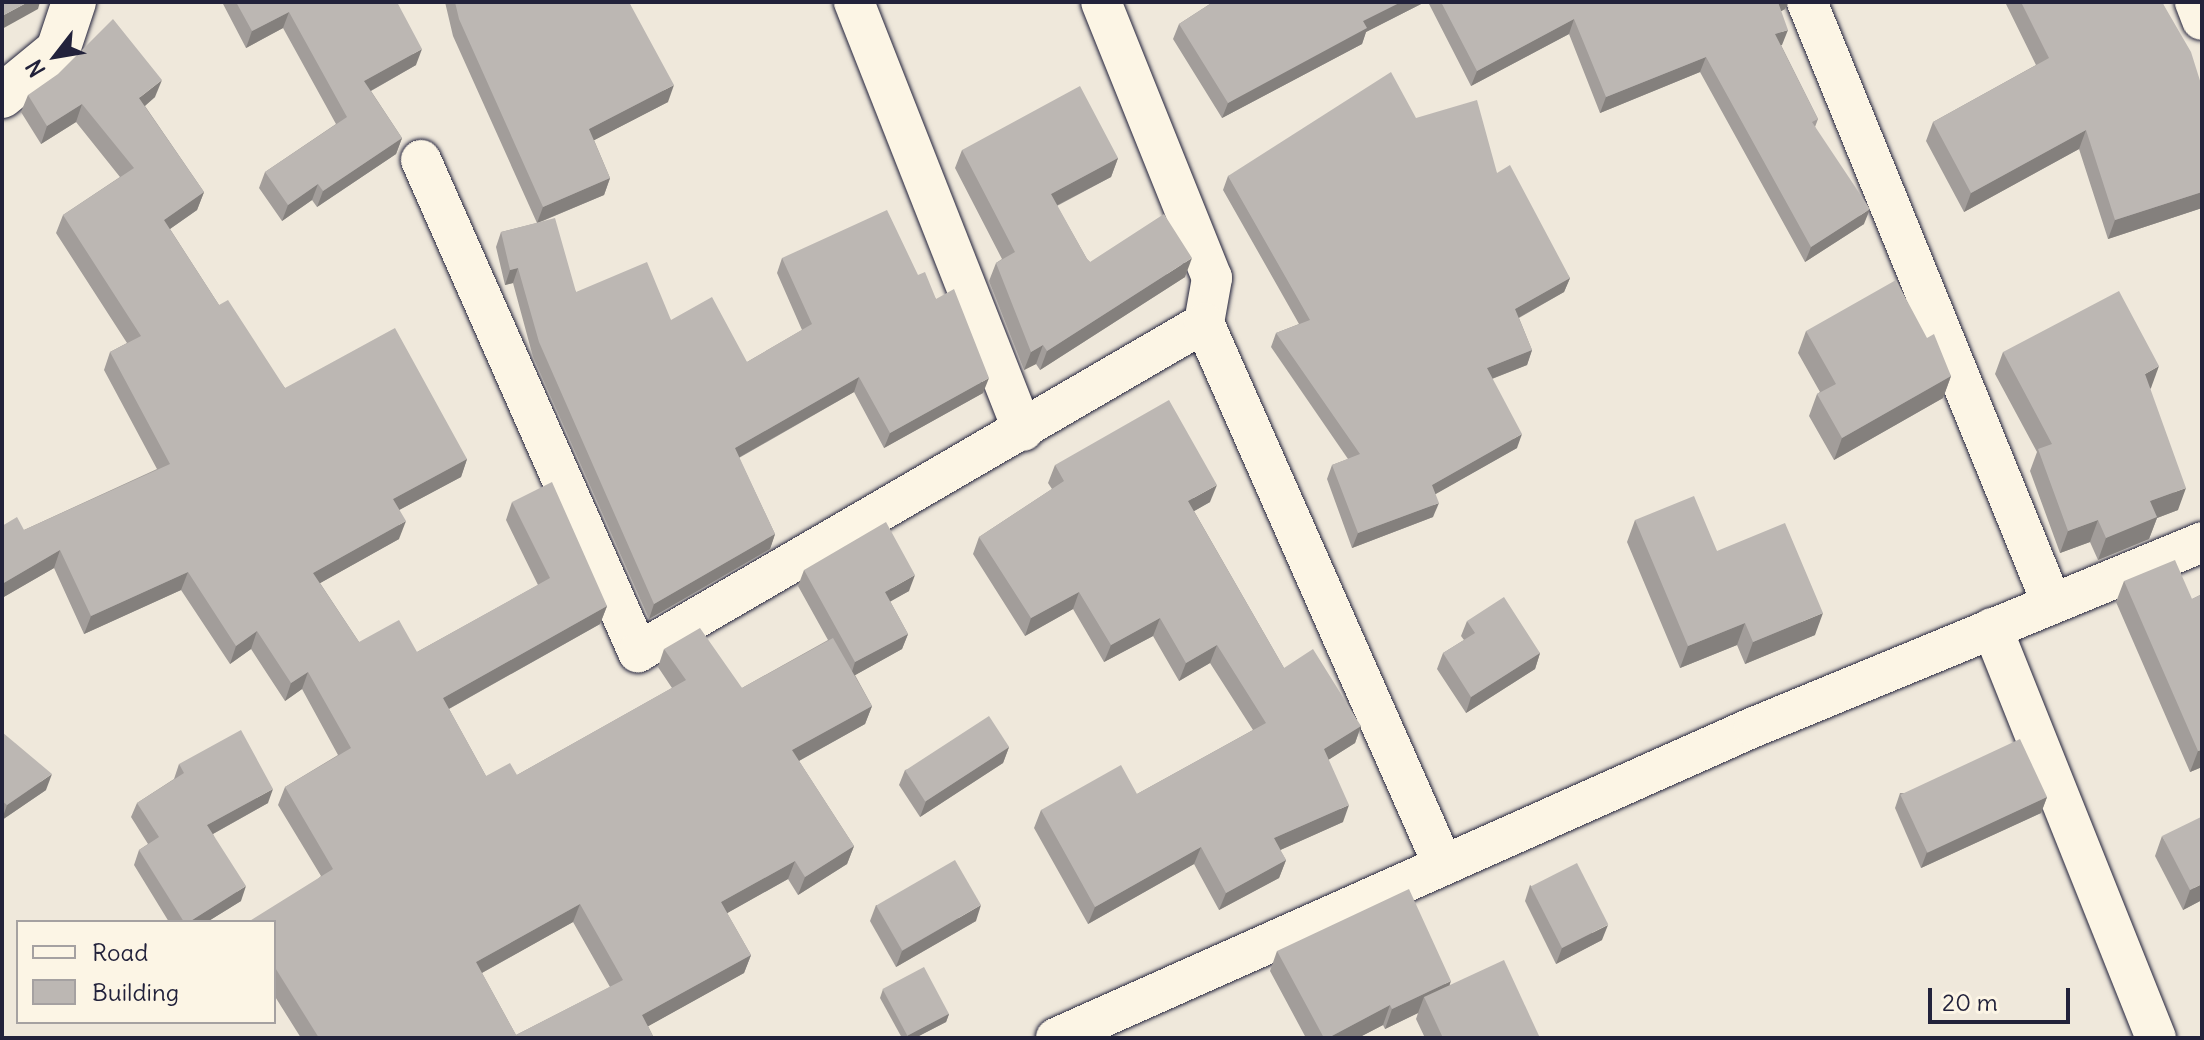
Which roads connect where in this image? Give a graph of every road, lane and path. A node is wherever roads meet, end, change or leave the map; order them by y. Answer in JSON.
{"nodes":[{"id":1,"x":74,"y":2,"type":"edge"},
{"id":2,"x":854,"y":2,"type":"edge"},
{"id":3,"x":1101,"y":2,"type":"edge"},
{"id":4,"x":1807,"y":2,"type":"edge"},
{"id":5,"x":2195,"y":2,"type":"edge"},
{"id":6,"x":2202,"y":20,"type":"edge"},
{"id":7,"x":2,"y":96,"type":"edge"},
{"id":8,"x":421,"y":160,"type":"dead end"},
{"id":9,"x":1204,"y":323,"type":"junction"},
{"id":10,"x":1023,"y":431,"type":"junction"},
{"id":11,"x":2202,"y":542,"type":"edge"},
{"id":12,"x":2052,"y":604,"type":"junction"},
{"id":13,"x":1992,"y":628,"type":"junction"},
{"id":14,"x":1443,"y":865,"type":"junction"},
{"id":15,"x":1056,"y":1038,"type":"edge"},
{"id":16,"x":2156,"y":1038,"type":"edge"}],
"edges":[{"from":1,"to":7,"type":"street"},
{"from":2,"to":10,"type":"street"},
{"from":3,"to":9,"type":"street"},
{"from":4,"to":12,"type":"street"},
{"from":5,"to":6,"type":"street"},
{"from":8,"to":10,"type":"street"},
{"from":9,"to":10,"type":"street"},
{"from":9,"to":14,"type":"street"},
{"from":11,"to":12,"type":"street"},
{"from":12,"to":13,"type":"street"},
{"from":13,"to":14,"type":"street"},
{"from":13,"to":16,"type":"street"},
{"from":14,"to":15,"type":"street"}]}
